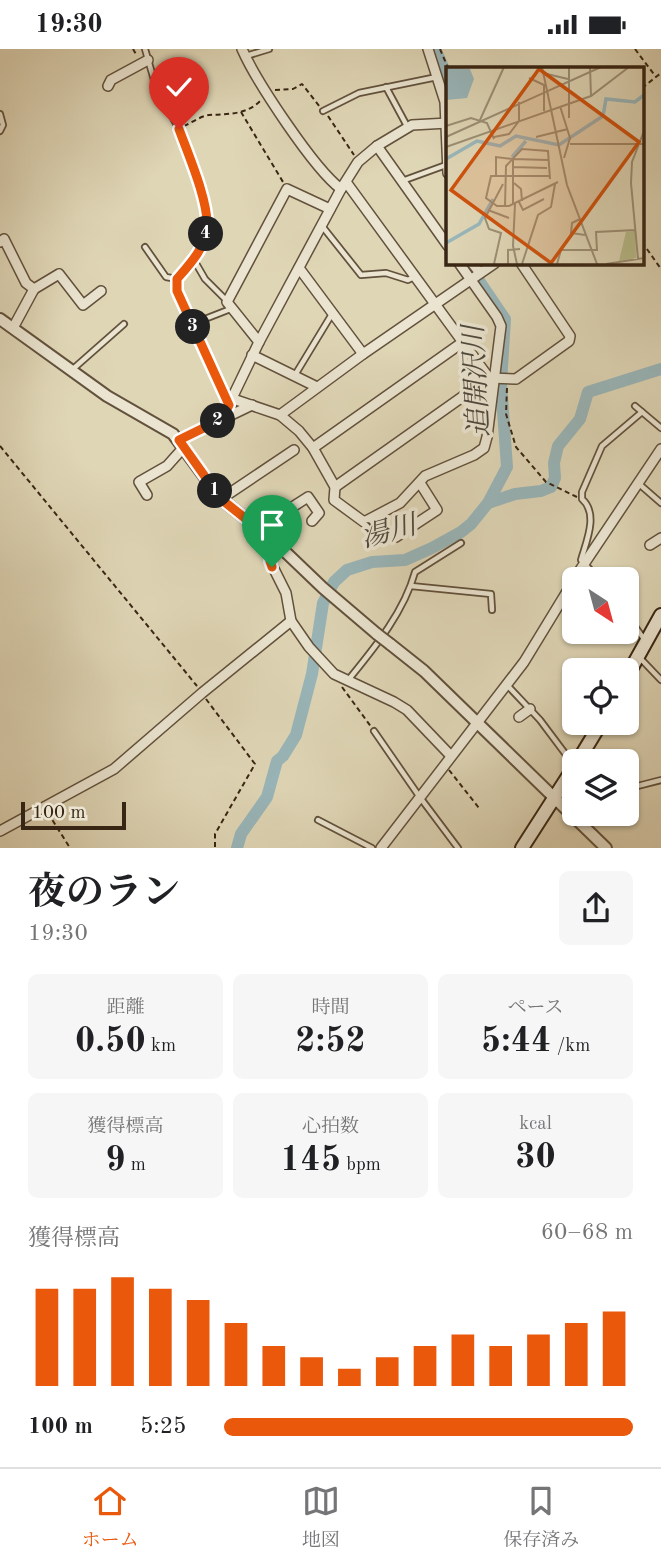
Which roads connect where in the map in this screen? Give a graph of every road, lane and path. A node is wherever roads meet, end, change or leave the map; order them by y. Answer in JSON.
{"nodes":[{"id":1,"x":133,"y":49,"type":"edge"},
{"id":2,"x":145,"y":49,"type":"edge"},
{"id":3,"x":269,"y":49,"type":"edge"},
{"id":4,"x":428,"y":49,"type":"edge"},
{"id":5,"x":440,"y":49,"type":"edge"},
{"id":6,"x":635,"y":49,"type":"edge"},
{"id":7,"x":244,"y":53,"type":"edge"},
{"id":8,"x":145,"y":61,"type":"junction"},
{"id":9,"x":448,"y":67,"type":"edge"},
{"id":10,"x":661,"y":73,"type":"edge"},
{"id":11,"x":438,"y":77,"type":"junction"},
{"id":12,"x":656,"y":77,"type":"junction"},
{"id":13,"x":108,"y":86,"type":"dead end"},
{"id":14,"x":644,"y":86,"type":"edge"},
{"id":15,"x":386,"y":87,"type":"junction"},
{"id":16,"x":267,"y":92,"type":"junction"},
{"id":17,"x":323,"y":111,"type":"dead end"},
{"id":18,"x":241,"y":113,"type":"junction"},
{"id":19,"x":0,"y":114,"type":"edge"},
{"id":20,"x":446,"y":123,"type":"edge"},
{"id":21,"x":408,"y":127,"type":"junction"},
{"id":22,"x":179,"y":129,"type":"junction"},
{"id":23,"x":0,"y":131,"type":"edge"},
{"id":24,"x":377,"y":146,"type":"junction"},
{"id":25,"x":446,"y":164,"type":"edge"},
{"id":26,"x":401,"y":182,"type":"junction"},
{"id":27,"x":343,"y":185,"type":"junction"},
{"id":28,"x":287,"y":189,"type":"junction"},
{"id":29,"x":330,"y":209,"type":"junction"},
{"id":30,"x":322,"y":225,"type":"junction"},
{"id":31,"x":0,"y":242,"type":"edge"},
{"id":32,"x":446,"y":245,"type":"edge"},
{"id":33,"x":644,"y":245,"type":"edge"},
{"id":34,"x":145,"y":247,"type":"dead end"},
{"id":35,"x":194,"y":260,"type":"junction"},
{"id":36,"x":460,"y":264,"type":"edge"},
{"id":37,"x":472,"y":264,"type":"edge"},
{"id":38,"x":493,"y":264,"type":"edge"},
{"id":39,"x":522,"y":264,"type":"edge"},
{"id":40,"x":299,"y":268,"type":"junction"},
{"id":41,"x":661,"y":269,"type":"edge"},
{"id":42,"x":415,"y":276,"type":"junction"},
{"id":43,"x":475,"y":276,"type":"junction"},
{"id":44,"x":177,"y":279,"type":"junction"},
{"id":45,"x":34,"y":289,"type":"junction"},
{"id":46,"x":101,"y":291,"type":"dead end"},
{"id":47,"x":436,"y":304,"type":"junction"},
{"id":48,"x":230,"y":305,"type":"junction"},
{"id":49,"x":332,"y":313,"type":"junction"},
{"id":50,"x":0,"y":319,"type":"edge"},
{"id":51,"x":124,"y":324,"type":"dead end"},
{"id":52,"x":192,"y":324,"type":"junction"},
{"id":53,"x":13,"y":328,"type":"junction"},
{"id":54,"x":259,"y":342,"type":"junction"},
{"id":55,"x":464,"y":342,"type":"junction"},
{"id":56,"x":363,"y":353,"type":"junction"},
{"id":57,"x":253,"y":355,"type":"junction"},
{"id":58,"x":72,"y":370,"type":"junction"},
{"id":59,"x":295,"y":376,"type":"junction"},
{"id":60,"x":499,"y":379,"type":"junction"},
{"id":61,"x":317,"y":387,"type":"junction"},
{"id":62,"x":231,"y":402,"type":"junction"},
{"id":63,"x":252,"y":405,"type":"junction"},
{"id":64,"x":635,"y":406,"type":"dead end"},
{"id":65,"x":642,"y":412,"type":"junction"},
{"id":66,"x":279,"y":415,"type":"junction"},
{"id":67,"x":222,"y":419,"type":"junction"},
{"id":68,"x":661,"y":428,"type":"edge"},
{"id":69,"x":181,"y":444,"type":"junction"},
{"id":70,"x":0,"y":446,"type":"edge"},
{"id":71,"x":313,"y":448,"type":"junction"},
{"id":72,"x":661,"y":449,"type":"edge"},
{"id":73,"x":294,"y":450,"type":"dead end"},
{"id":74,"x":420,"y":483,"type":"junction"},
{"id":75,"x":638,"y":483,"type":"junction"},
{"id":76,"x":335,"y":487,"type":"junction"},
{"id":77,"x":147,"y":495,"type":"dead end"},
{"id":78,"x":221,"y":499,"type":"junction"},
{"id":79,"x":582,"y":499,"type":"junction"},
{"id":80,"x":661,"y":503,"type":"edge"},
{"id":81,"x":312,"y":521,"type":"dead end"},
{"id":82,"x":258,"y":529,"type":"junction"},
{"id":83,"x":396,"y":537,"type":"dead end"},
{"id":84,"x":661,"y":538,"type":"edge"},
{"id":85,"x":276,"y":543,"type":"junction"},
{"id":86,"x":461,"y":543,"type":"dead end"},
{"id":87,"x":650,"y":545,"type":"dead end"},
{"id":88,"x":584,"y":564,"type":"junction"},
{"id":89,"x":582,"y":567,"type":"edge"},
{"id":90,"x":587,"y":567,"type":"edge"},
{"id":91,"x":411,"y":586,"type":"junction"},
{"id":92,"x":562,"y":599,"type":"edge"},
{"id":93,"x":492,"y":610,"type":"dead end"},
{"id":94,"x":661,"y":615,"type":"edge"},
{"id":95,"x":291,"y":621,"type":"junction"},
{"id":96,"x":639,"y":633,"type":"edge"},
{"id":97,"x":646,"y":643,"type":"junction"},
{"id":98,"x":638,"y":657,"type":"joint"},
{"id":99,"x":334,"y":674,"type":"junction"},
{"id":100,"x":348,"y":679,"type":"junction"},
{"id":101,"x":661,"y":680,"type":"edge"},
{"id":102,"x":506,"y":684,"type":"junction"},
{"id":103,"x":202,"y":693,"type":"junction"},
{"id":104,"x":530,"y":709,"type":"junction"},
{"id":105,"x":519,"y":717,"type":"dead end"},
{"id":106,"x":476,"y":722,"type":"junction"},
{"id":107,"x":374,"y":730,"type":"joint"},
{"id":108,"x":563,"y":749,"type":"edge"},
{"id":109,"x":451,"y":756,"type":"junction"},
{"id":110,"x":444,"y":764,"type":"junction"},
{"id":111,"x":661,"y":780,"type":"edge"},
{"id":112,"x":562,"y":785,"type":"edge"},
{"id":113,"x":639,"y":786,"type":"edge"},
{"id":114,"x":419,"y":796,"type":"junction"},
{"id":115,"x":554,"y":798,"type":"junction"},
{"id":116,"x":45,"y":807,"type":"junction"},
{"id":117,"x":479,"y":808,"type":"dead end"},
{"id":118,"x":318,"y":820,"type":"dead end"},
{"id":119,"x":0,"y":831,"type":"edge"},
{"id":120,"x":70,"y":848,"type":"edge"},
{"id":121,"x":215,"y":848,"type":"edge"},
{"id":122,"x":372,"y":848,"type":"edge"},
{"id":123,"x":381,"y":848,"type":"edge"},
{"id":124,"x":458,"y":848,"type":"edge"},
{"id":125,"x":522,"y":848,"type":"edge"},
{"id":126,"x":606,"y":848,"type":"edge"}],
"edges":[{"from":1,"to":8,"type":"path"},
{"from":2,"to":8,"type":"lane"},
{"from":3,"to":7,"type":"lane"},
{"from":4,"to":11,"type":"street"},
{"from":5,"to":9,"type":"path"},
{"from":6,"to":12,"type":"path"},
{"from":7,"to":16,"type":"street"},
{"from":8,"to":13,"type":"street"},
{"from":8,"to":22,"type":"lane"},
{"from":10,"to":12,"type":"path"},
{"from":11,"to":15,"type":"lane"},
{"from":11,"to":20,"type":"street"},
{"from":12,"to":14,"type":"path"},
{"from":15,"to":17,"type":"lane"},
{"from":15,"to":21,"type":"lane"},
{"from":16,"to":18,"type":"path"},
{"from":16,"to":27,"type":"street"},
{"from":18,"to":22,"type":"path"},
{"from":18,"to":28,"type":"path"},
{"from":19,"to":23,"type":"lane"},
{"from":20,"to":21,"type":"street"},
{"from":21,"to":24,"type":"street"},
{"from":22,"to":35,"type":"lane"},
{"from":24,"to":26,"type":"street"},
{"from":24,"to":27,"type":"street"},
{"from":25,"to":26,"type":"lane"},
{"from":26,"to":32,"type":"street"},
{"from":27,"to":29,"type":"street"},
{"from":27,"to":42,"type":"street"},
{"from":28,"to":29,"type":"street"},
{"from":28,"to":48,"type":"street"},
{"from":29,"to":30,"type":"street"},
{"from":30,"to":40,"type":"street"},
{"from":30,"to":42,"type":"lane"},
{"from":31,"to":45,"type":"street"},
{"from":33,"to":41,"type":"path"},
{"from":34,"to":44,"type":"lane"},
{"from":35,"to":44,"type":"lane"},
{"from":35,"to":48,"type":"lane"},
{"from":36,"to":43,"type":"street"},
{"from":37,"to":43,"type":"street"},
{"from":38,"to":43,"type":"street"},
{"from":39,"to":60,"type":"street"},
{"from":40,"to":49,"type":"street"},
{"from":40,"to":54,"type":"street"},
{"from":42,"to":47,"type":"street"},
{"from":43,"to":47,"type":"street"},
{"from":43,"to":60,"type":"street"},
{"from":44,"to":52,"type":"lane"},
{"from":45,"to":46,"type":"street"},
{"from":45,"to":53,"type":"street"},
{"from":47,"to":55,"type":"street"},
{"from":47,"to":56,"type":"street"},
{"from":48,"to":52,"type":"lane"},
{"from":48,"to":54,"type":"street"},
{"from":49,"to":56,"type":"street"},
{"from":49,"to":59,"type":"lane"},
{"from":50,"to":53,"type":"street"},
{"from":51,"to":58,"type":"lane"},
{"from":52,"to":62,"type":"lane"},
{"from":53,"to":58,"type":"street"},
{"from":54,"to":57,"type":"street"},
{"from":55,"to":60,"type":"street"},
{"from":55,"to":71,"type":"street"},
{"from":56,"to":61,"type":"street"},
{"from":57,"to":59,"type":"street"},
{"from":57,"to":62,"type":"street"},
{"from":58,"to":69,"type":"street"},
{"from":59,"to":61,"type":"street"},
{"from":60,"to":74,"type":"street"},
{"from":60,"to":76,"type":"street"},
{"from":60,"to":79,"type":"path"},
{"from":61,"to":66,"type":"street"},
{"from":62,"to":63,"type":"street"},
{"from":62,"to":67,"type":"street"},
{"from":63,"to":66,"type":"street"},
{"from":63,"to":67,"type":"street"},
{"from":64,"to":65,"type":"lane"},
{"from":65,"to":68,"type":"lane"},
{"from":65,"to":79,"type":"lane"},
{"from":66,"to":71,"type":"street"},
{"from":67,"to":69,"type":"street"},
{"from":69,"to":77,"type":"street"},
{"from":69,"to":78,"type":"street"},
{"from":70,"to":103,"type":"path"},
{"from":71,"to":76,"type":"street"},
{"from":72,"to":75,"type":"street"},
{"from":73,"to":78,"type":"street"},
{"from":74,"to":76,"type":"street"},
{"from":74,"to":83,"type":"street"},
{"from":75,"to":80,"type":"lane"},
{"from":75,"to":88,"type":"street"},
{"from":78,"to":82,"type":"street"},
{"from":79,"to":88,"type":"lane"},
{"from":81,"to":82,"type":"street"},
{"from":82,"to":85,"type":"street"},
{"from":84,"to":87,"type":"street"},
{"from":85,"to":95,"type":"street"},
{"from":85,"to":106,"type":"street","bridge":true},
{"from":86,"to":91,"type":"lane"},
{"from":88,"to":89,"type":"street"},
{"from":88,"to":90,"type":"lane"},
{"from":91,"to":93,"type":"lane"},
{"from":91,"to":100,"type":"lane"},
{"from":92,"to":102,"type":"street"},
{"from":94,"to":97,"type":"main road"},
{"from":95,"to":99,"type":"street"},
{"from":95,"to":103,"type":"street"},
{"from":96,"to":97,"type":"lane"},
{"from":97,"to":98,"type":"main road"},
{"from":98,"to":101,"type":"lane"},
{"from":99,"to":100,"type":"street"},
{"from":99,"to":107,"type":"path"},
{"from":100,"to":109,"type":"street"},
{"from":102,"to":104,"type":"lane"},
{"from":102,"to":106,"type":"street"},
{"from":103,"to":116,"type":"street"},
{"from":103,"to":121,"type":"path"},
{"from":104,"to":105,"type":"street"},
{"from":104,"to":108,"type":"lane"},
{"from":106,"to":109,"type":"street"},
{"from":106,"to":115,"type":"street"},
{"from":107,"to":114,"type":"lane"},
{"from":109,"to":110,"type":"street"},
{"from":110,"to":114,"type":"street"},
{"from":110,"to":117,"type":"path"},
{"from":111,"to":113,"type":"lane"},
{"from":112,"to":115,"type":"main road"},
{"from":114,"to":123,"type":"street"},
{"from":114,"to":124,"type":"lane"},
{"from":115,"to":125,"type":"main road"},
{"from":115,"to":126,"type":"street"},
{"from":116,"to":119,"type":"street"},
{"from":116,"to":120,"type":"path"},
{"from":118,"to":122,"type":"lane"}]}
